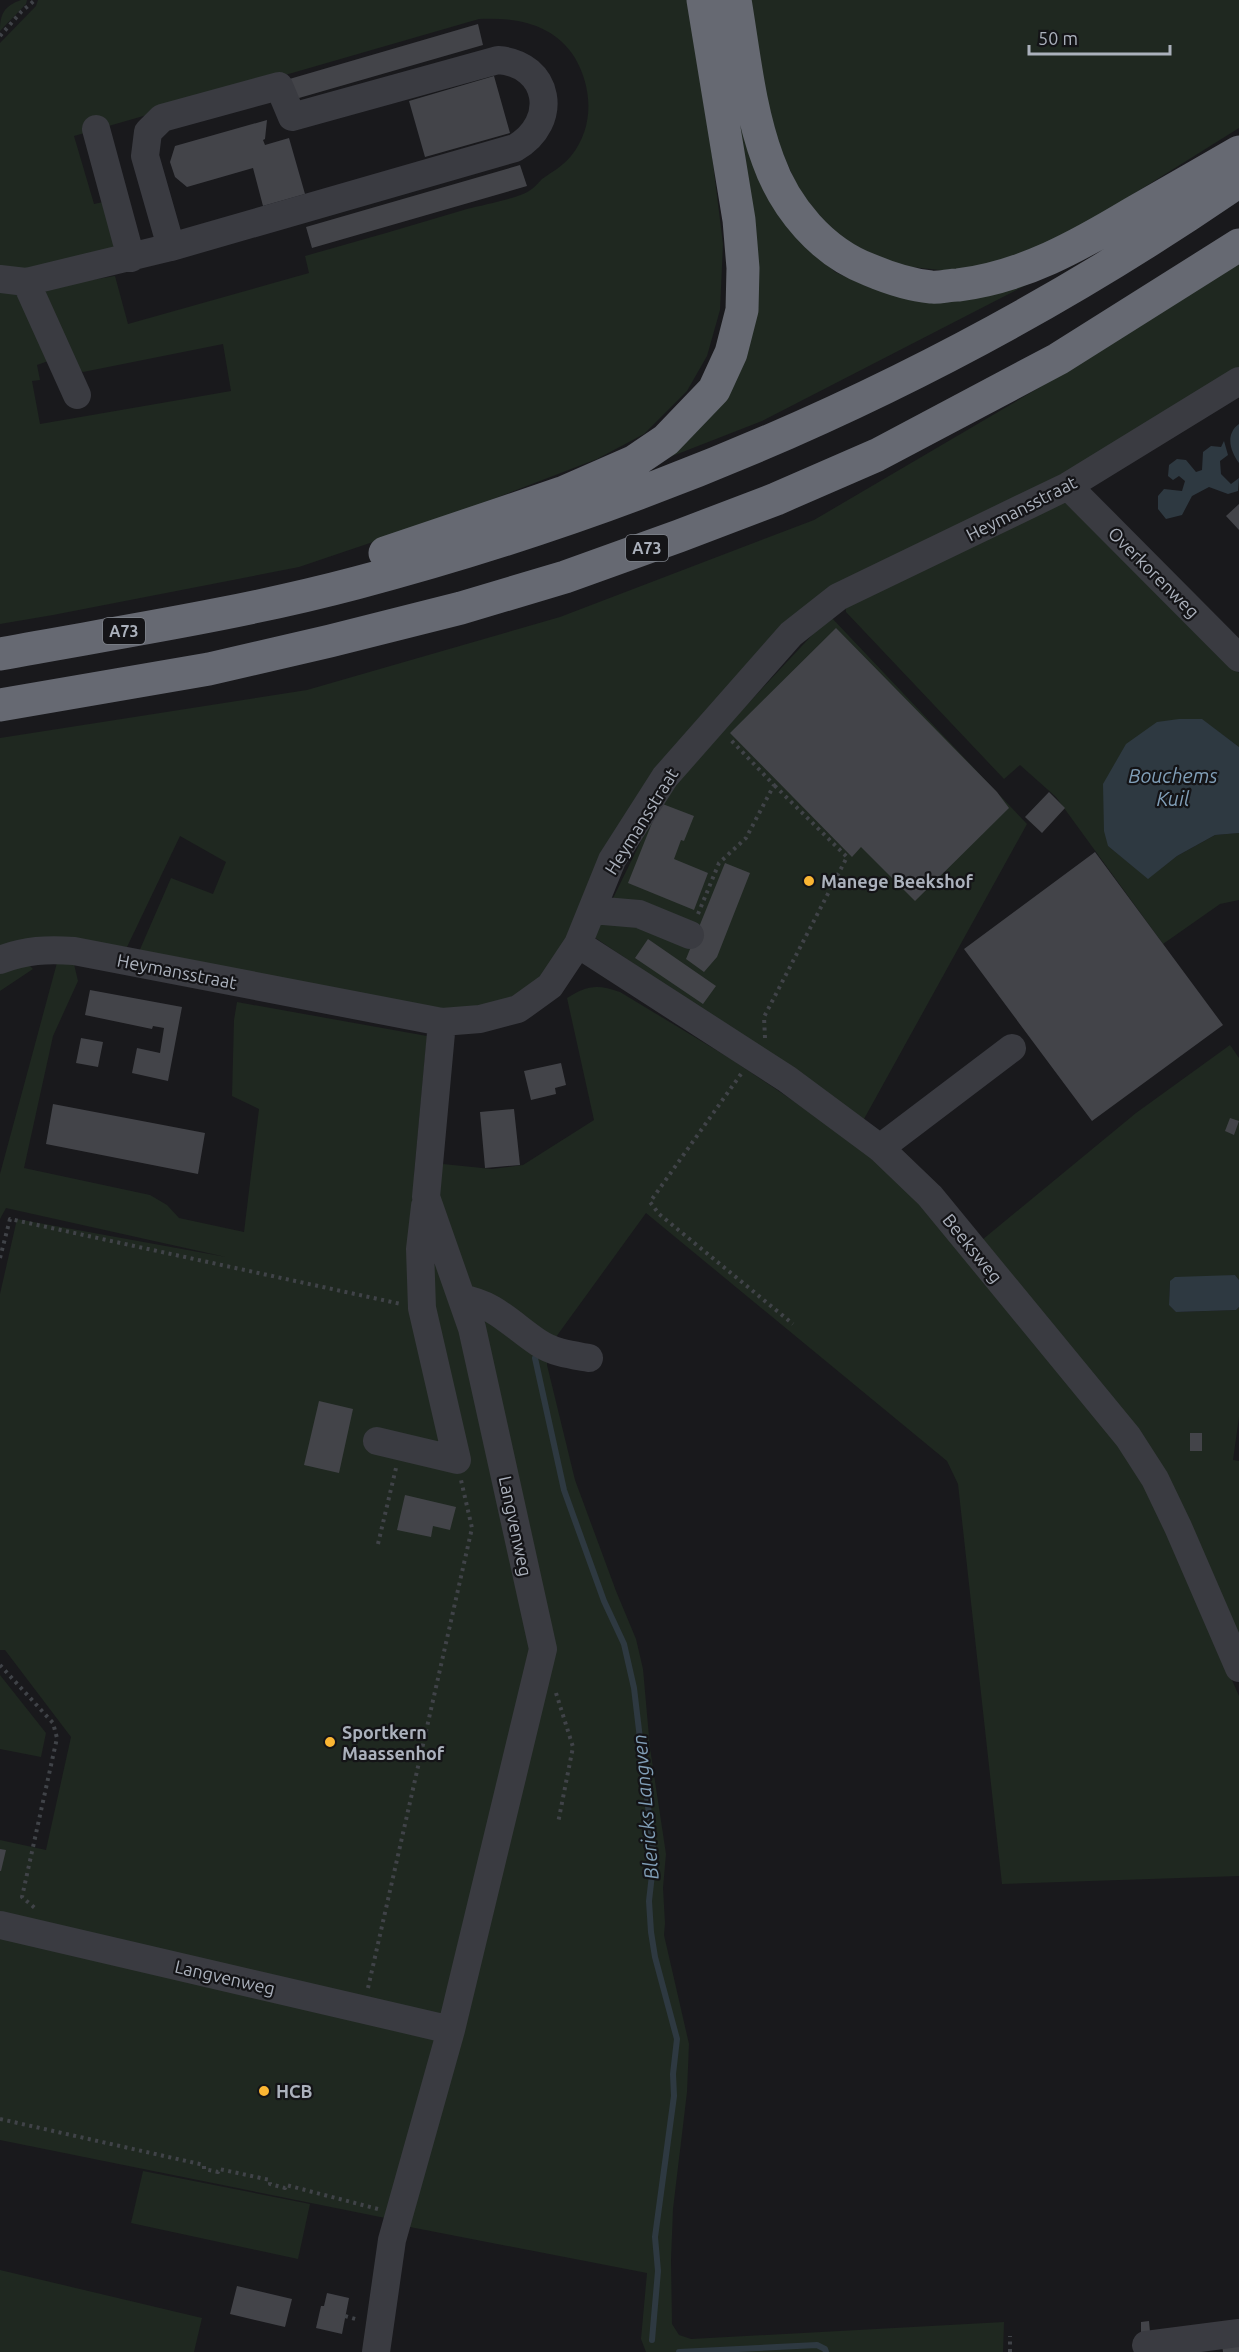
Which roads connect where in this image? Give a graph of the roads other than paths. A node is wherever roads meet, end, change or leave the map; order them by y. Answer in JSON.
{"nodes":[{"id":1,"x":702,"y":0,"type":"edge"},
{"id":2,"x":735,"y":0,"type":"edge"},
{"id":3,"x":96,"y":129,"type":"dead end"},
{"id":4,"x":1239,"y":152,"type":"edge"},
{"id":5,"x":1239,"y":181,"type":"edge"},
{"id":6,"x":1239,"y":245,"type":"edge"},
{"id":7,"x":171,"y":247,"type":"junction"},
{"id":8,"x":131,"y":258,"type":"junction"},
{"id":9,"x":13,"y":280,"type":"edge"},
{"id":10,"x":1239,"y":381,"type":"edge"},
{"id":11,"x":77,"y":395,"type":"dead end"},
{"id":12,"x":1068,"y":486,"type":"junction"},
{"id":13,"x":248,"y":608,"type":"junction"},
{"id":14,"x":0,"y":654,"type":"edge"},
{"id":15,"x":1239,"y":658,"type":"edge"},
{"id":16,"x":0,"y":705,"type":"edge"},
{"id":17,"x":592,"y":910,"type":"junction"},
{"id":18,"x":690,"y":935,"type":"road end"},
{"id":19,"x":578,"y":944,"type":"junction"},
{"id":20,"x":0,"y":960,"type":"edge"},
{"id":21,"x":442,"y":1022,"type":"junction"},
{"id":22,"x":1012,"y":1048,"type":"dead end"},
{"id":23,"x":880,"y":1148,"type":"junction"},
{"id":24,"x":426,"y":1197,"type":"junction"},
{"id":25,"x":462,"y":1299,"type":"junction"},
{"id":26,"x":589,"y":1358,"type":"dead end"},
{"id":27,"x":389,"y":1444,"type":"road end"},
{"id":28,"x":1239,"y":1668,"type":"edge"},
{"id":29,"x":0,"y":1925,"type":"edge"},
{"id":30,"x":451,"y":2030,"type":"junction"},
{"id":31,"x":1239,"y":2333,"type":"edge"},
{"id":32,"x":1146,"y":2345,"type":"dead end"},
{"id":33,"x":376,"y":2352,"type":"edge"}],
"edges":[{"from":1,"to":13,"type":"highway","number":"A73"},
{"from":2,"to":4,"type":"highway"},
{"from":3,"to":8,"type":"street"},
{"from":5,"to":13,"type":"highway","number":"A73"},
{"from":6,"to":16,"type":"highway","number":"A73"},
{"from":7,"to":7,"type":"street"},
{"from":7,"to":8,"type":"street"},
{"from":8,"to":9,"type":"street"},
{"from":9,"to":11,"type":"street"},
{"from":10,"to":12,"type":"street","name":"Heymansstraat"},
{"from":12,"to":15,"type":"street","name":"Overkorenweg"},
{"from":12,"to":17,"type":"street","name":"Heymansstraat"},
{"from":13,"to":14,"type":"highway","number":"A73"},
{"from":17,"to":18,"type":"street"},
{"from":17,"to":19,"type":"street","name":"Heymansstraat"},
{"from":19,"to":21,"type":"street","name":"Heymansstraat"},
{"from":19,"to":23,"type":"street","name":"Beeksweg"},
{"from":20,"to":21,"type":"street","name":"Heymansstraat"},
{"from":21,"to":24,"type":"street","name":"Langvenweg"},
{"from":22,"to":23,"type":"street"},
{"from":23,"to":28,"type":"street","name":"Beeksweg"},
{"from":24,"to":25,"type":"street","name":"Langvenweg"},
{"from":24,"to":27,"type":"street"},
{"from":25,"to":26,"type":"street"},
{"from":25,"to":30,"type":"street","name":"Langvenweg"},
{"from":29,"to":30,"type":"street","name":"Langvenweg"},
{"from":30,"to":33,"type":"street","name":"Langvenweg"},
{"from":31,"to":32,"type":"street"}]}
